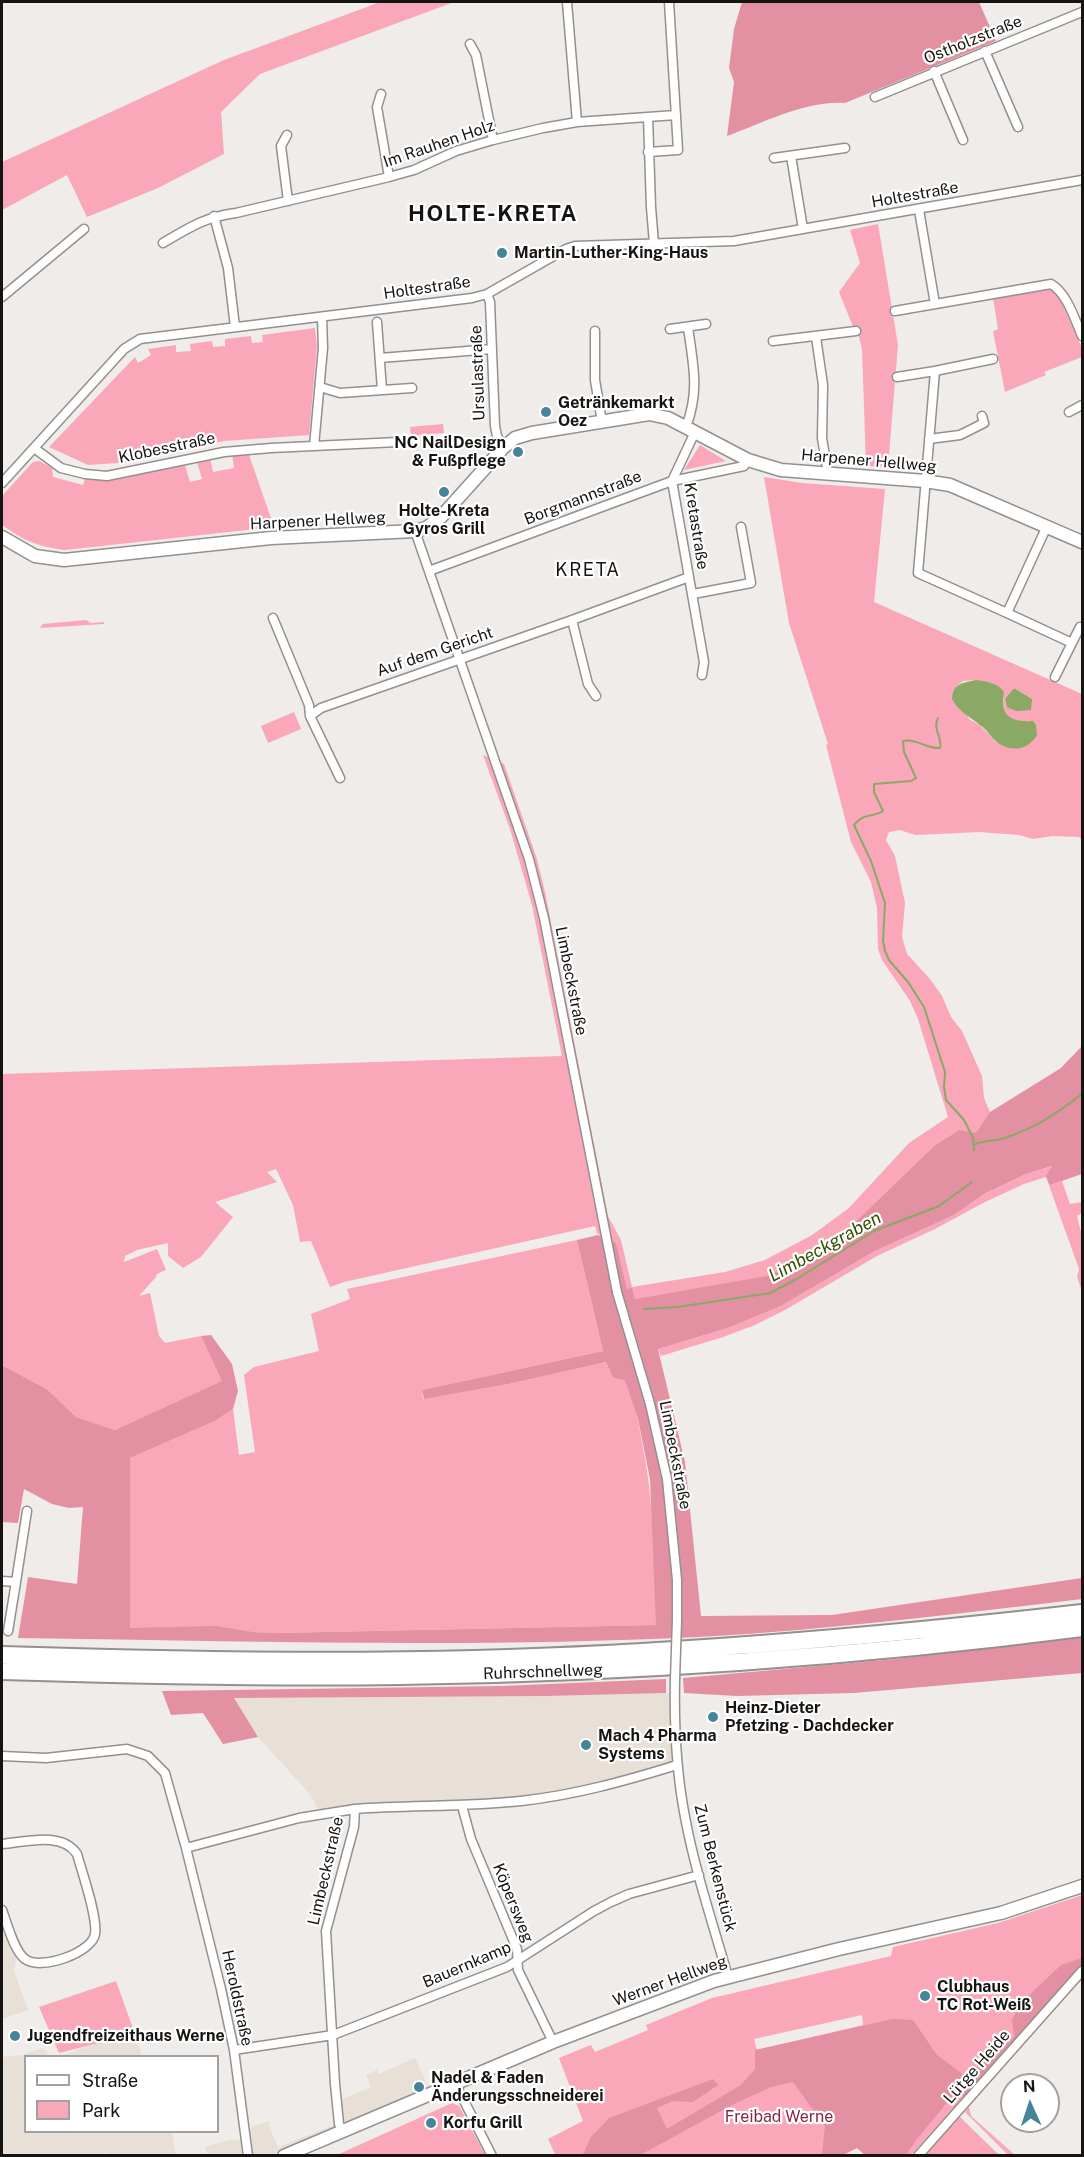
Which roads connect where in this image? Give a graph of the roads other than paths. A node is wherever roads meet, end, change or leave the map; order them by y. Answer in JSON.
{"nodes":[{"id":1,"x":567,"y":2,"type":"edge"},
{"id":2,"x":669,"y":2,"type":"edge"},
{"id":3,"x":1083,"y":12,"type":"edge"},
{"id":4,"x":470,"y":44,"type":"dead end"},
{"id":5,"x":985,"y":51,"type":"junction"},
{"id":6,"x":934,"y":71,"type":"junction"},
{"id":7,"x":381,"y":94,"type":"dead end"},
{"id":8,"x":874,"y":97,"type":"dead end"},
{"id":9,"x":676,"y":115,"type":"junction"},
{"id":10,"x":648,"y":117,"type":"junction"},
{"id":11,"x":577,"y":122,"type":"junction"},
{"id":12,"x":1018,"y":127,"type":"dead end"},
{"id":13,"x":287,"y":135,"type":"dead end"},
{"id":14,"x":493,"y":140,"type":"junction"},
{"id":15,"x":963,"y":141,"type":"dead end"},
{"id":16,"x":845,"y":148,"type":"dead end"},
{"id":17,"x":648,"y":152,"type":"junction"},
{"id":18,"x":791,"y":156,"type":"junction"},
{"id":19,"x":774,"y":158,"type":"dead end"},
{"id":20,"x":389,"y":177,"type":"junction"},
{"id":21,"x":1083,"y":180,"type":"edge"},
{"id":22,"x":288,"y":201,"type":"junction"},
{"id":23,"x":919,"y":210,"type":"junction"},
{"id":24,"x":214,"y":216,"type":"junction"},
{"id":25,"x":84,"y":229,"type":"dead end"},
{"id":26,"x":803,"y":230,"type":"junction"},
{"id":27,"x":163,"y":243,"type":"dead end"},
{"id":28,"x":654,"y":244,"type":"junction"},
{"id":29,"x":487,"y":294,"type":"junction"},
{"id":30,"x":2,"y":297,"type":"edge"},
{"id":31,"x":935,"y":304,"type":"junction"},
{"id":32,"x":896,"y":311,"type":"dead end"},
{"id":33,"x":322,"y":317,"type":"junction"},
{"id":34,"x":377,"y":322,"type":"dead end"},
{"id":35,"x":706,"y":324,"type":"dead end"},
{"id":36,"x":234,"y":327,"type":"junction"},
{"id":37,"x":688,"y":327,"type":"junction"},
{"id":38,"x":670,"y":329,"type":"dead end"},
{"id":39,"x":856,"y":331,"type":"dead end"},
{"id":40,"x":595,"y":332,"type":"dead end"},
{"id":41,"x":1083,"y":336,"type":"edge"},
{"id":42,"x":816,"y":337,"type":"junction"},
{"id":43,"x":773,"y":341,"type":"dead end"},
{"id":44,"x":492,"y":349,"type":"junction"},
{"id":45,"x":380,"y":358,"type":"junction"},
{"id":46,"x":993,"y":359,"type":"dead end"},
{"id":47,"x":935,"y":370,"type":"junction"},
{"id":48,"x":897,"y":377,"type":"dead end"},
{"id":49,"x":320,"y":387,"type":"junction"},
{"id":50,"x":412,"y":388,"type":"dead end"},
{"id":51,"x":382,"y":390,"type":"junction"},
{"id":52,"x":1083,"y":405,"type":"edge"},
{"id":53,"x":1069,"y":412,"type":"dead end"},
{"id":54,"x":982,"y":416,"type":"dead end"},
{"id":55,"x":602,"y":422,"type":"junction"},
{"id":56,"x":691,"y":429,"type":"junction"},
{"id":57,"x":929,"y":439,"type":"junction"},
{"id":58,"x":398,"y":442,"type":"dead end"},
{"id":59,"x":314,"y":446,"type":"junction"},
{"id":60,"x":34,"y":448,"type":"junction"},
{"id":61,"x":503,"y":448,"type":"junction"},
{"id":62,"x":748,"y":460,"type":"junction"},
{"id":63,"x":828,"y":474,"type":"junction"},
{"id":64,"x":672,"y":481,"type":"junction"},
{"id":65,"x":925,"y":481,"type":"junction"},
{"id":66,"x":2,"y":483,"type":"edge"},
{"id":67,"x":1047,"y":526,"type":"junction"},
{"id":68,"x":741,"y":527,"type":"dead end"},
{"id":69,"x":415,"y":531,"type":"junction"},
{"id":70,"x":2,"y":537,"type":"edge"},
{"id":71,"x":1083,"y":542,"type":"edge"},
{"id":72,"x":429,"y":571,"type":"junction"},
{"id":73,"x":689,"y":577,"type":"junction"},
{"id":74,"x":693,"y":594,"type":"junction"},
{"id":75,"x":1007,"y":614,"type":"junction"},
{"id":76,"x":273,"y":618,"type":"dead end"},
{"id":77,"x":572,"y":620,"type":"junction"},
{"id":78,"x":1080,"y":627,"type":"dead end"},
{"id":79,"x":1072,"y":643,"type":"junction"},
{"id":80,"x":460,"y":658,"type":"junction"},
{"id":81,"x":702,"y":675,"type":"dead end"},
{"id":82,"x":1055,"y":677,"type":"dead end"},
{"id":83,"x":596,"y":696,"type":"dead end"},
{"id":84,"x":310,"y":716,"type":"junction"},
{"id":85,"x":340,"y":778,"type":"dead end"},
{"id":86,"x":27,"y":1511,"type":"dead end"},
{"id":87,"x":2,"y":1581,"type":"edge"},
{"id":88,"x":16,"y":1582,"type":"junction"},
{"id":89,"x":1083,"y":1613,"type":"edge"},
{"id":90,"x":1083,"y":1628,"type":"edge"},
{"id":91,"x":8,"y":1631,"type":"dead end"},
{"id":92,"x":2,"y":1655,"type":"edge"},
{"id":93,"x":2,"y":1671,"type":"edge"},
{"id":94,"x":2,"y":1756,"type":"edge"},
{"id":95,"x":677,"y":1765,"type":"junction"},
{"id":96,"x":462,"y":1806,"type":"junction"},
{"id":97,"x":356,"y":1809,"type":"junction"},
{"id":98,"x":2,"y":1844,"type":"edge"},
{"id":99,"x":186,"y":1848,"type":"junction"},
{"id":100,"x":699,"y":1875,"type":"junction"},
{"id":101,"x":1083,"y":1886,"type":"edge"},
{"id":102,"x":2,"y":1910,"type":"edge"},
{"id":103,"x":517,"y":1962,"type":"junction"},
{"id":104,"x":1083,"y":1971,"type":"edge"},
{"id":105,"x":728,"y":1977,"type":"junction"},
{"id":106,"x":333,"y":2036,"type":"junction"},
{"id":107,"x":553,"y":2042,"type":"junction"},
{"id":108,"x":234,"y":2050,"type":"junction"},
{"id":109,"x":455,"y":2083,"type":"junction"},
{"id":110,"x":342,"y":2131,"type":"junction"},
{"id":111,"x":248,"y":2156,"type":"edge"},
{"id":112,"x":284,"y":2156,"type":"edge"},
{"id":113,"x":492,"y":2156,"type":"edge"},
{"id":114,"x":918,"y":2156,"type":"edge"}],
"edges":[{"from":1,"to":11,"type":"street"},
{"from":2,"to":9,"type":"street"},
{"from":3,"to":5,"type":"street","name":"Ostholzstraße"},
{"from":4,"to":14,"type":"street"},
{"from":5,"to":6,"type":"street","name":"Ostholzstraße"},
{"from":5,"to":12,"type":"street"},
{"from":6,"to":8,"type":"street","name":"Ostholzstraße"},
{"from":6,"to":15,"type":"street"},
{"from":7,"to":20,"type":"street"},
{"from":9,"to":10,"type":"street","name":"Im Rauhen Holz"},
{"from":9,"to":17,"type":"street"},
{"from":10,"to":11,"type":"street","name":"Im Rauhen Holz"},
{"from":10,"to":17,"type":"street"},
{"from":11,"to":14,"type":"street","name":"Im Rauhen Holz"},
{"from":13,"to":22,"type":"street"},
{"from":14,"to":20,"type":"street","name":"Im Rauhen Holz"},
{"from":16,"to":18,"type":"street"},
{"from":17,"to":28,"type":"street"},
{"from":18,"to":19,"type":"street"},
{"from":18,"to":26,"type":"street"},
{"from":20,"to":22,"type":"street","name":"Im Rauhen Holz"},
{"from":21,"to":23,"type":"street","name":"Holtestraße"},
{"from":22,"to":24,"type":"street","name":"Im Rauhen Holz"},
{"from":23,"to":26,"type":"street","name":"Holtestraße"},
{"from":23,"to":31,"type":"street"},
{"from":24,"to":27,"type":"street","name":"Im Rauhen Holz"},
{"from":24,"to":36,"type":"street"},
{"from":25,"to":30,"type":"street"},
{"from":26,"to":28,"type":"street","name":"Holtestraße"},
{"from":28,"to":29,"type":"street","name":"Holtestraße"},
{"from":29,"to":33,"type":"street","name":"Holtestraße"},
{"from":29,"to":44,"type":"street","name":"Ursulastraße"},
{"from":31,"to":32,"type":"street"},
{"from":31,"to":41,"type":"street"},
{"from":33,"to":36,"type":"street","name":"Holtestraße"},
{"from":33,"to":49,"type":"street"},
{"from":34,"to":45,"type":"street"},
{"from":35,"to":37,"type":"street"},
{"from":36,"to":60,"type":"street","name":"Holtestraße"},
{"from":37,"to":38,"type":"street"},
{"from":37,"to":56,"type":"street"},
{"from":39,"to":42,"type":"street"},
{"from":40,"to":55,"type":"street"},
{"from":42,"to":43,"type":"street"},
{"from":42,"to":63,"type":"street"},
{"from":44,"to":45,"type":"street"},
{"from":44,"to":61,"type":"street","name":"Ursulastraße"},
{"from":45,"to":51,"type":"street"},
{"from":46,"to":47,"type":"street"},
{"from":47,"to":48,"type":"street"},
{"from":47,"to":57,"type":"street"},
{"from":49,"to":51,"type":"street"},
{"from":49,"to":59,"type":"street"},
{"from":50,"to":51,"type":"street"},
{"from":52,"to":53,"type":"street"},
{"from":54,"to":57,"type":"street"},
{"from":55,"to":56,"type":"street","name":"Harpener Hellweg"},
{"from":55,"to":61,"type":"street","name":"Harpener Hellweg"},
{"from":56,"to":62,"type":"street","name":"Harpener Hellweg"},
{"from":56,"to":64,"type":"street","name":"Kretastraße"},
{"from":57,"to":65,"type":"street"},
{"from":58,"to":59,"type":"street","name":"Klobesstraße"},
{"from":59,"to":60,"type":"street","name":"Klobesstraße"},
{"from":60,"to":66,"type":"street","name":"Holtestraße"},
{"from":61,"to":69,"type":"street","name":"Harpener Hellweg"},
{"from":62,"to":63,"type":"street","name":"Harpener Hellweg"},
{"from":62,"to":64,"type":"street","name":"Borgmannstraße"},
{"from":63,"to":65,"type":"street","name":"Harpener Hellweg"},
{"from":64,"to":72,"type":"street","name":"Borgmannstraße"},
{"from":64,"to":73,"type":"street","name":"Kretastraße"},
{"from":65,"to":67,"type":"street","name":"Harpener Hellweg"},
{"from":65,"to":75,"type":"street"},
{"from":67,"to":71,"type":"street","name":"Harpener Hellweg"},
{"from":67,"to":75,"type":"street"},
{"from":68,"to":74,"type":"street","name":"Kretastraße"},
{"from":69,"to":70,"type":"street","name":"Harpener Hellweg"},
{"from":69,"to":72,"type":"street","name":"Limbeckstraße"},
{"from":72,"to":80,"type":"street","name":"Limbeckstraße"},
{"from":73,"to":74,"type":"street","name":"Kretastraße"},
{"from":73,"to":77,"type":"street","name":"Auf dem Gericht"},
{"from":74,"to":81,"type":"street","name":"Kretastraße"},
{"from":75,"to":79,"type":"street"},
{"from":76,"to":84,"type":"street"},
{"from":77,"to":80,"type":"street","name":"Auf dem Gericht"},
{"from":77,"to":83,"type":"street"},
{"from":78,"to":79,"type":"street"},
{"from":79,"to":82,"type":"street"},
{"from":80,"to":84,"type":"street","name":"Auf dem Gericht"},
{"from":80,"to":95,"type":"street","name":"Limbeckstraße","bridge":true},
{"from":84,"to":85,"type":"street"},
{"from":86,"to":88,"type":"street"},
{"from":87,"to":88,"type":"street"},
{"from":88,"to":91,"type":"street"},
{"from":89,"to":92,"type":"highway","name":"Ruhrschnellweg"},
{"from":90,"to":93,"type":"highway","name":"Ruhrschnellweg"},
{"from":94,"to":99,"type":"street","name":"Heroldstraße"},
{"from":95,"to":96,"type":"street","name":"Limbeckstraße"},
{"from":95,"to":100,"type":"street","name":"Zum Berkenstück"},
{"from":96,"to":97,"type":"street","name":"Limbeckstraße"},
{"from":96,"to":103,"type":"street","name":"Köpersweg"},
{"from":97,"to":99,"type":"street"},
{"from":97,"to":106,"type":"street","name":"Limbeckstraße"},
{"from":98,"to":102,"type":"street"},
{"from":99,"to":108,"type":"street","name":"Heroldstraße"},
{"from":100,"to":103,"type":"street","name":"Bauernkamp"},
{"from":100,"to":105,"type":"street","name":"Zum Berkenstück"},
{"from":101,"to":105,"type":"street","name":"Werner Hellweg"},
{"from":103,"to":106,"type":"street","name":"Bauernkamp"},
{"from":103,"to":107,"type":"street","name":"Köpersweg"},
{"from":104,"to":114,"type":"street","name":"Lütge Heide"},
{"from":105,"to":107,"type":"street","name":"Werner Hellweg"},
{"from":106,"to":108,"type":"street","name":"Bauernkamp"},
{"from":106,"to":110,"type":"street","name":"Limbeckstraße"},
{"from":107,"to":109,"type":"street","name":"Werner Hellweg"},
{"from":108,"to":111,"type":"street","name":"Heroldstraße"},
{"from":109,"to":110,"type":"street","name":"Werner Hellweg"},
{"from":109,"to":113,"type":"street"},
{"from":110,"to":112,"type":"street","name":"Werner Hellweg"}]}
